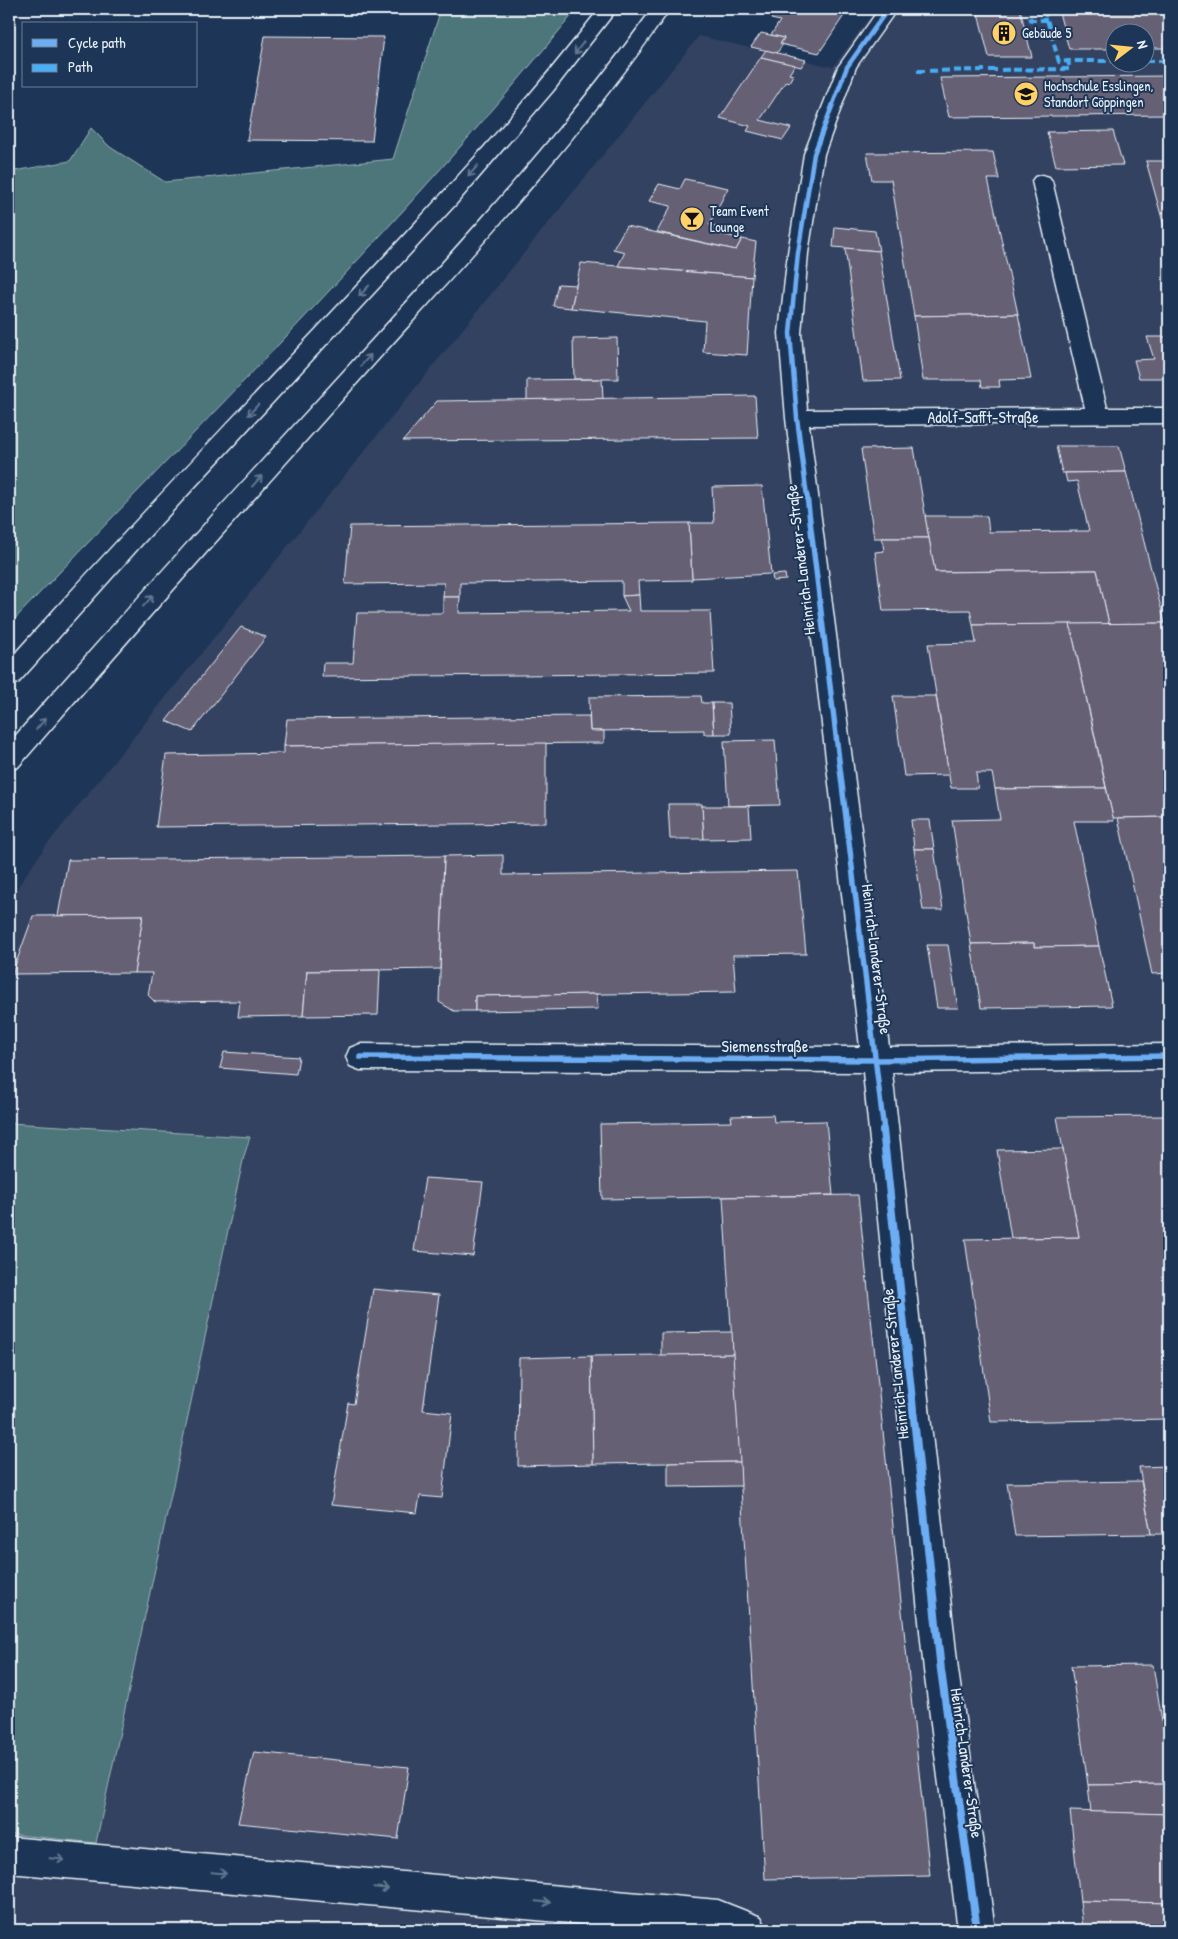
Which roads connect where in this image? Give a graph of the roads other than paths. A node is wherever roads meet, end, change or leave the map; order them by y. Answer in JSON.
{"nodes":[{"id":1,"x":608,"y":9,"type":"edge"},
{"id":2,"x":661,"y":9,"type":"edge"},
{"id":3,"x":888,"y":9,"type":"edge"},
{"id":4,"x":1042,"y":181,"type":"dead end"},
{"id":5,"x":1169,"y":415,"type":"edge"},
{"id":6,"x":1098,"y":416,"type":"junction"},
{"id":7,"x":797,"y":418,"type":"junction"},
{"id":8,"x":9,"y":676,"type":"edge"},
{"id":9,"x":9,"y":760,"type":"edge"},
{"id":10,"x":1169,"y":1056,"type":"edge"},
{"id":11,"x":360,"y":1057,"type":"dead end"},
{"id":12,"x":876,"y":1060,"type":"junction"},
{"id":13,"x":9,"y":1855,"type":"edge"},
{"id":14,"x":733,"y":1924,"type":"edge"},
{"id":15,"x":976,"y":1930,"type":"edge"}],
"edges":[{"from":1,"to":8,"type":"main road","one_way":true},
{"from":9,"to":2,"type":"main road","one_way":true},
{"from":3,"to":7,"type":"main road","name":"Heinrich-Landerer-Straße"},
{"from":4,"to":6,"type":"main road"},
{"from":5,"to":6,"type":"main road","name":"Adolf-Safft-Straße"},
{"from":6,"to":7,"type":"main road","name":"Adolf-Safft-Straße"},
{"from":7,"to":12,"type":"main road","name":"Heinrich-Landerer-Straße"},
{"from":10,"to":12,"type":"main road","name":"Siemensstraße"},
{"from":11,"to":12,"type":"main road","name":"Siemensstraße"},
{"from":12,"to":15,"type":"main road","name":"Heinrich-Landerer-Straße"},
{"from":13,"to":14,"type":"main road","one_way":true}]}
